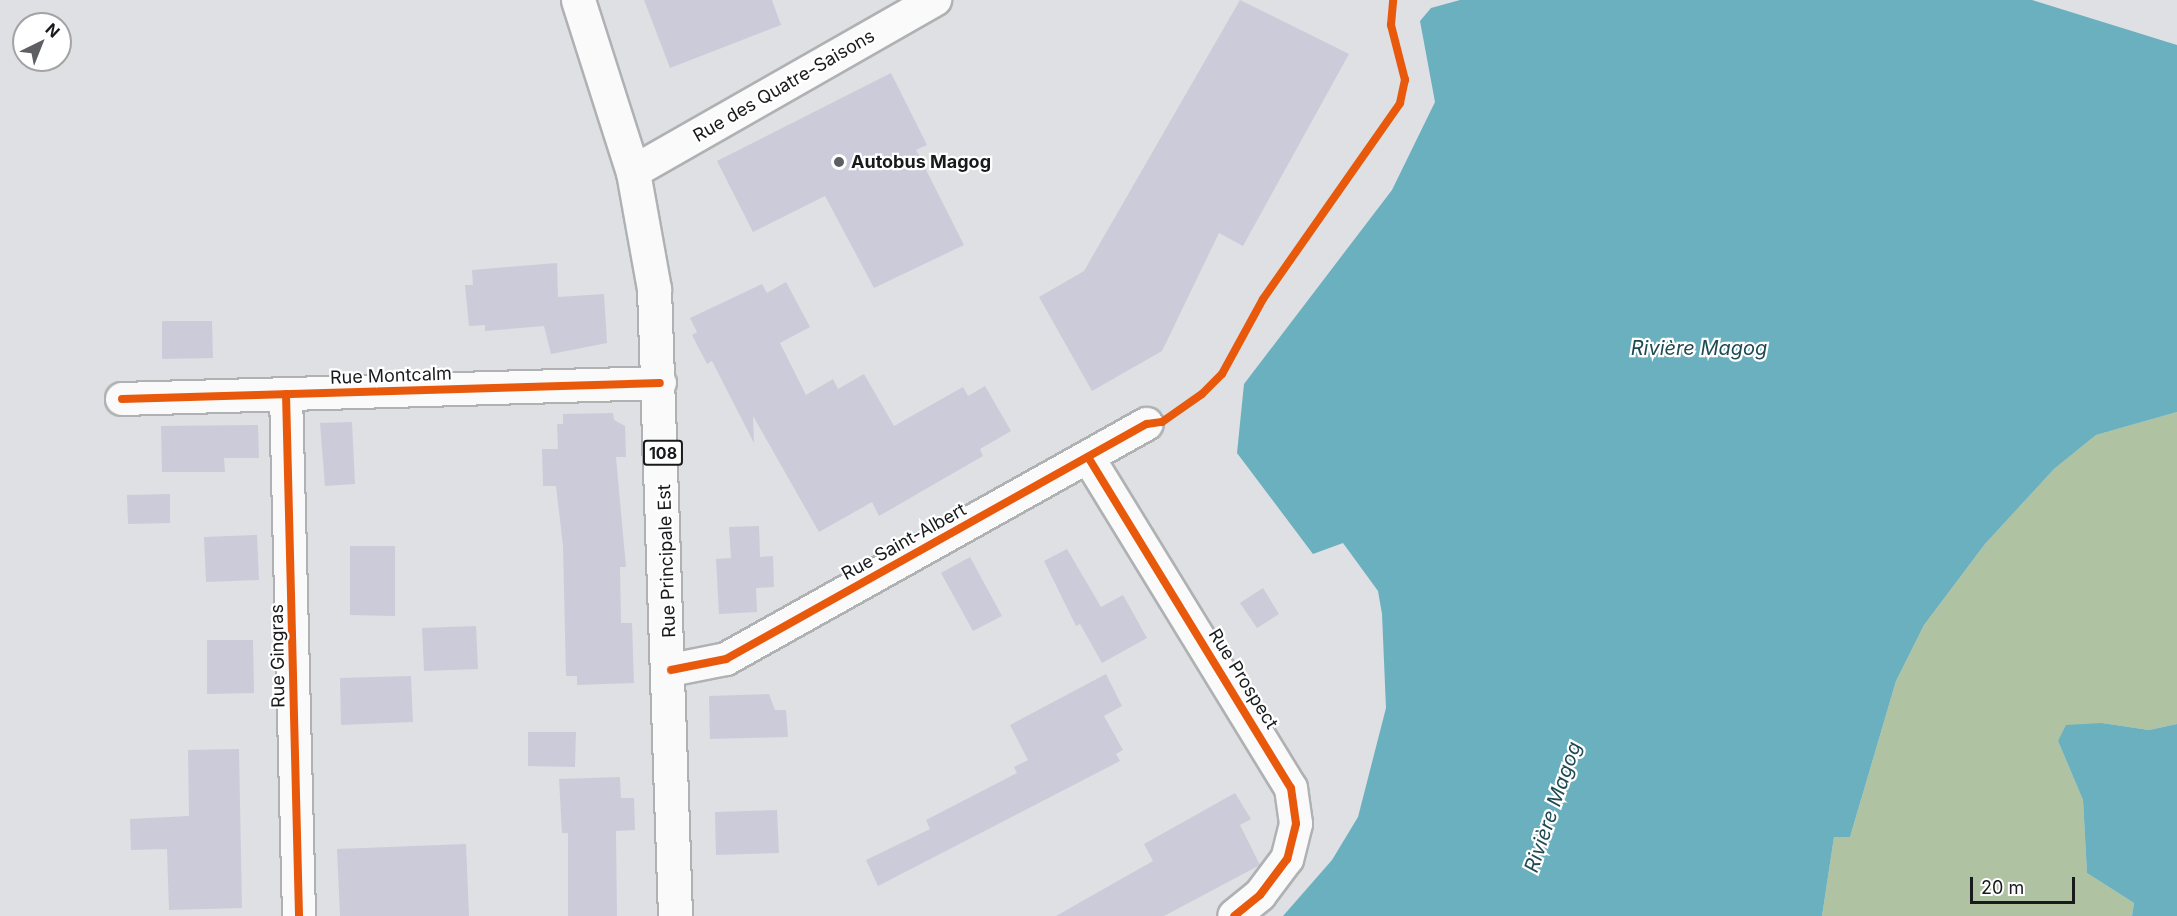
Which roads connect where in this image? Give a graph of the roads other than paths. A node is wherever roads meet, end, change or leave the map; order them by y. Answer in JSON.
{"nodes":[{"id":1,"x":578,"y":0,"type":"edge"},
{"id":2,"x":935,"y":0,"type":"edge"},
{"id":3,"x":633,"y":172,"type":"junction"},
{"id":4,"x":660,"y":384,"type":"junction"},
{"id":5,"x":286,"y":394,"type":"junction"},
{"id":6,"x":122,"y":399,"type":"dead end"},
{"id":7,"x":1147,"y":424,"type":"dead end"},
{"id":8,"x":1088,"y":457,"type":"junction"},
{"id":9,"x":671,"y":670,"type":"junction"},
{"id":10,"x":299,"y":916,"type":"edge"},
{"id":11,"x":675,"y":916,"type":"edge"},
{"id":12,"x":1234,"y":916,"type":"edge"}],
"edges":[{"from":1,"to":3,"type":"main road","name":"Rue Principale Est","number":"108"},
{"from":2,"to":3,"type":"street","name":"Rue des Quatre-Saisons"},
{"from":3,"to":4,"type":"main road","name":"Rue Principale Est","number":"108"},
{"from":4,"to":5,"type":"street","name":"Rue Montcalm"},
{"from":4,"to":9,"type":"main road","name":"Rue Principale Est","number":"108"},
{"from":5,"to":6,"type":"street","name":"Rue Montcalm"},
{"from":5,"to":10,"type":"street","name":"Rue Gingras"},
{"from":7,"to":8,"type":"street","name":"Rue Saint-Albert"},
{"from":8,"to":9,"type":"street","name":"Rue Saint-Albert"},
{"from":8,"to":12,"type":"street","name":"Rue Prospect"},
{"from":9,"to":11,"type":"main road","name":"Rue Principale Est","number":"108"}]}
